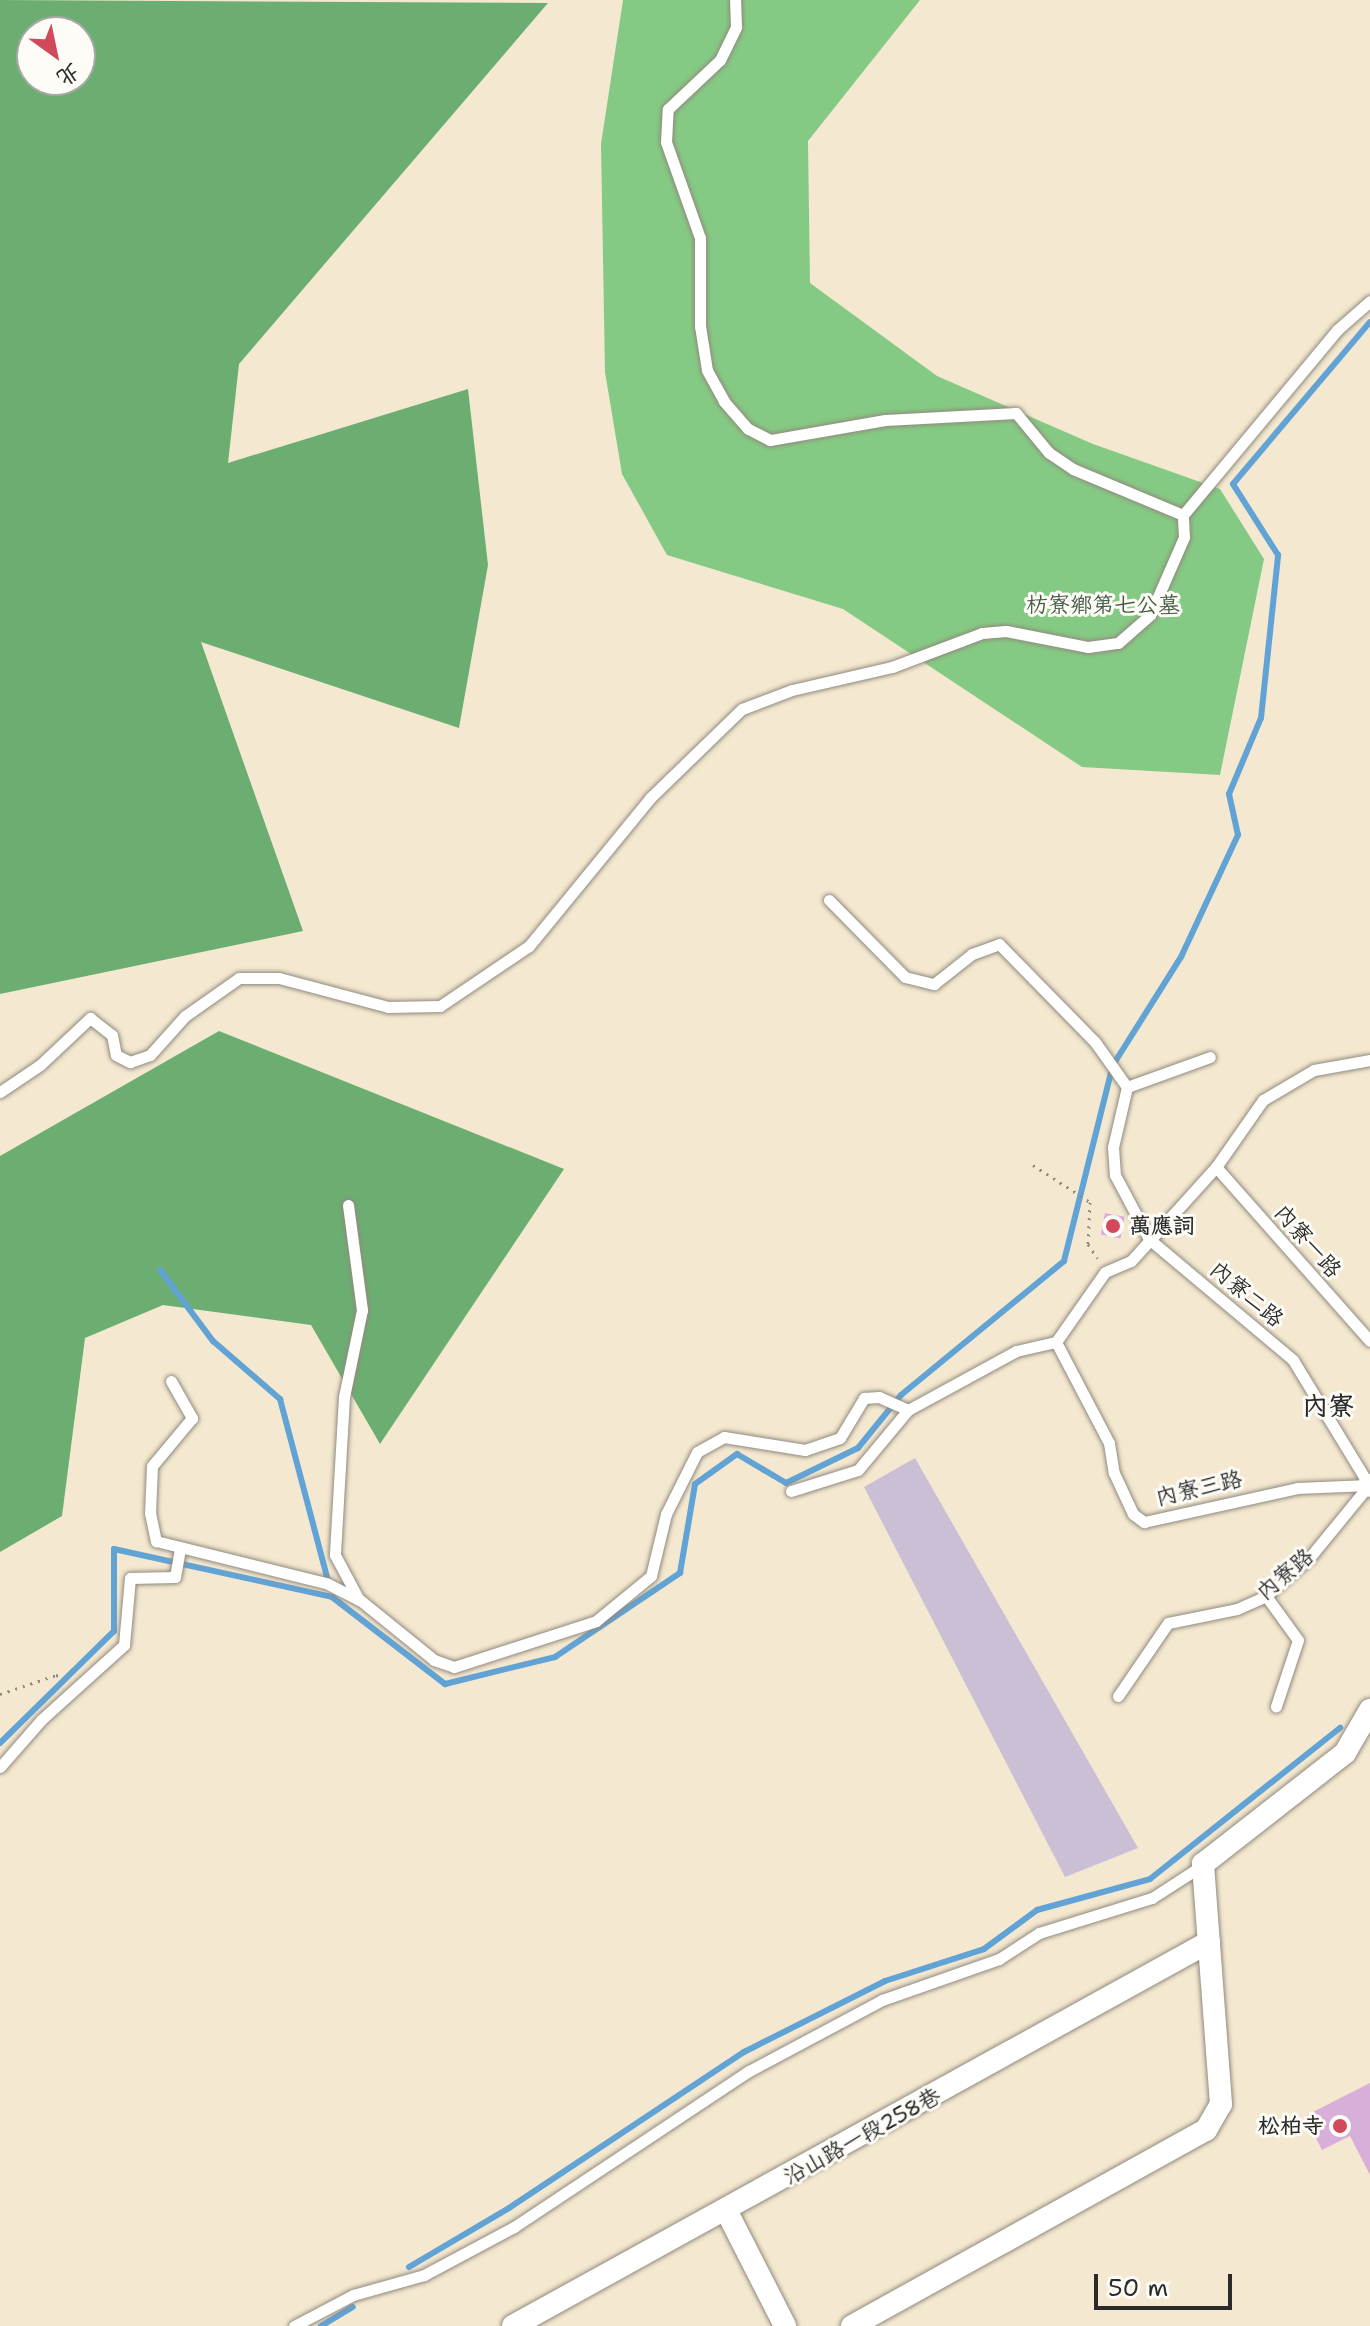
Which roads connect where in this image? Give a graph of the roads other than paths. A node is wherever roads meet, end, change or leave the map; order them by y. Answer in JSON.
{"nodes":[{"id":1,"x":735,"y":0,"type":"edge"},
{"id":2,"x":1370,"y":301,"type":"edge"},
{"id":3,"x":1183,"y":515,"type":"junction"},
{"id":4,"x":829,"y":900,"type":"dead end"},
{"id":5,"x":1210,"y":1057,"type":"dead end"},
{"id":6,"x":1370,"y":1060,"type":"edge"},
{"id":7,"x":1125,"y":1084,"type":"junction"},
{"id":8,"x":0,"y":1092,"type":"edge"},
{"id":9,"x":1216,"y":1167,"type":"junction"},
{"id":10,"x":348,"y":1205,"type":"dead end"},
{"id":11,"x":1149,"y":1239,"type":"junction"},
{"id":12,"x":1370,"y":1341,"type":"edge"},
{"id":13,"x":1056,"y":1342,"type":"junction"},
{"id":14,"x":171,"y":1381,"type":"dead end"},
{"id":15,"x":906,"y":1410,"type":"junction"},
{"id":16,"x":1369,"y":1486,"type":"edge"},
{"id":17,"x":791,"y":1491,"type":"dead end"},
{"id":18,"x":179,"y":1552,"type":"junction"},
{"id":19,"x":1266,"y":1596,"type":"junction"},
{"id":20,"x":360,"y":1600,"type":"junction"},
{"id":21,"x":1118,"y":1696,"type":"dead end"},
{"id":22,"x":1276,"y":1706,"type":"dead end"},
{"id":23,"x":1370,"y":1710,"type":"edge"},
{"id":24,"x":0,"y":1767,"type":"edge"},
{"id":25,"x":1203,"y":1864,"type":"junction"},
{"id":26,"x":1209,"y":1942,"type":"junction"},
{"id":27,"x":727,"y":2212,"type":"junction"},
{"id":28,"x":294,"y":2326,"type":"edge"},
{"id":29,"x":513,"y":2326,"type":"edge"},
{"id":30,"x":785,"y":2326,"type":"edge"},
{"id":31,"x":852,"y":2326,"type":"edge"}],
"edges":[{"from":1,"to":3,"type":"lane"},
{"from":2,"to":3,"type":"lane"},
{"from":3,"to":8,"type":"lane"},
{"from":4,"to":7,"type":"lane"},
{"from":5,"to":7,"type":"lane"},
{"from":6,"to":9,"type":"lane"},
{"from":7,"to":11,"type":"lane","name":"內寮二路"},
{"from":9,"to":11,"type":"lane"},
{"from":9,"to":12,"type":"lane","name":"內寮一路"},
{"from":10,"to":20,"type":"lane"},
{"from":11,"to":13,"type":"lane"},
{"from":11,"to":16,"type":"lane","name":"內寮二路"},
{"from":13,"to":15,"type":"lane"},
{"from":13,"to":16,"type":"lane","name":"內寮三路"},
{"from":14,"to":18,"type":"lane"},
{"from":15,"to":17,"type":"lane"},
{"from":15,"to":20,"type":"lane"},
{"from":16,"to":19,"type":"lane","name":"內寮路"},
{"from":18,"to":20,"type":"lane"},
{"from":18,"to":24,"type":"lane"},
{"from":19,"to":21,"type":"lane","name":"內寮路"},
{"from":19,"to":22,"type":"lane"},
{"from":23,"to":25,"type":"street"},
{"from":25,"to":26,"type":"street"},
{"from":25,"to":28,"type":"lane"},
{"from":26,"to":27,"type":"street","name":"沿山路一段258巷"},
{"from":26,"to":31,"type":"street"},
{"from":27,"to":29,"type":"street","name":"沿山路一段258巷"},
{"from":27,"to":30,"type":"street"}]}
